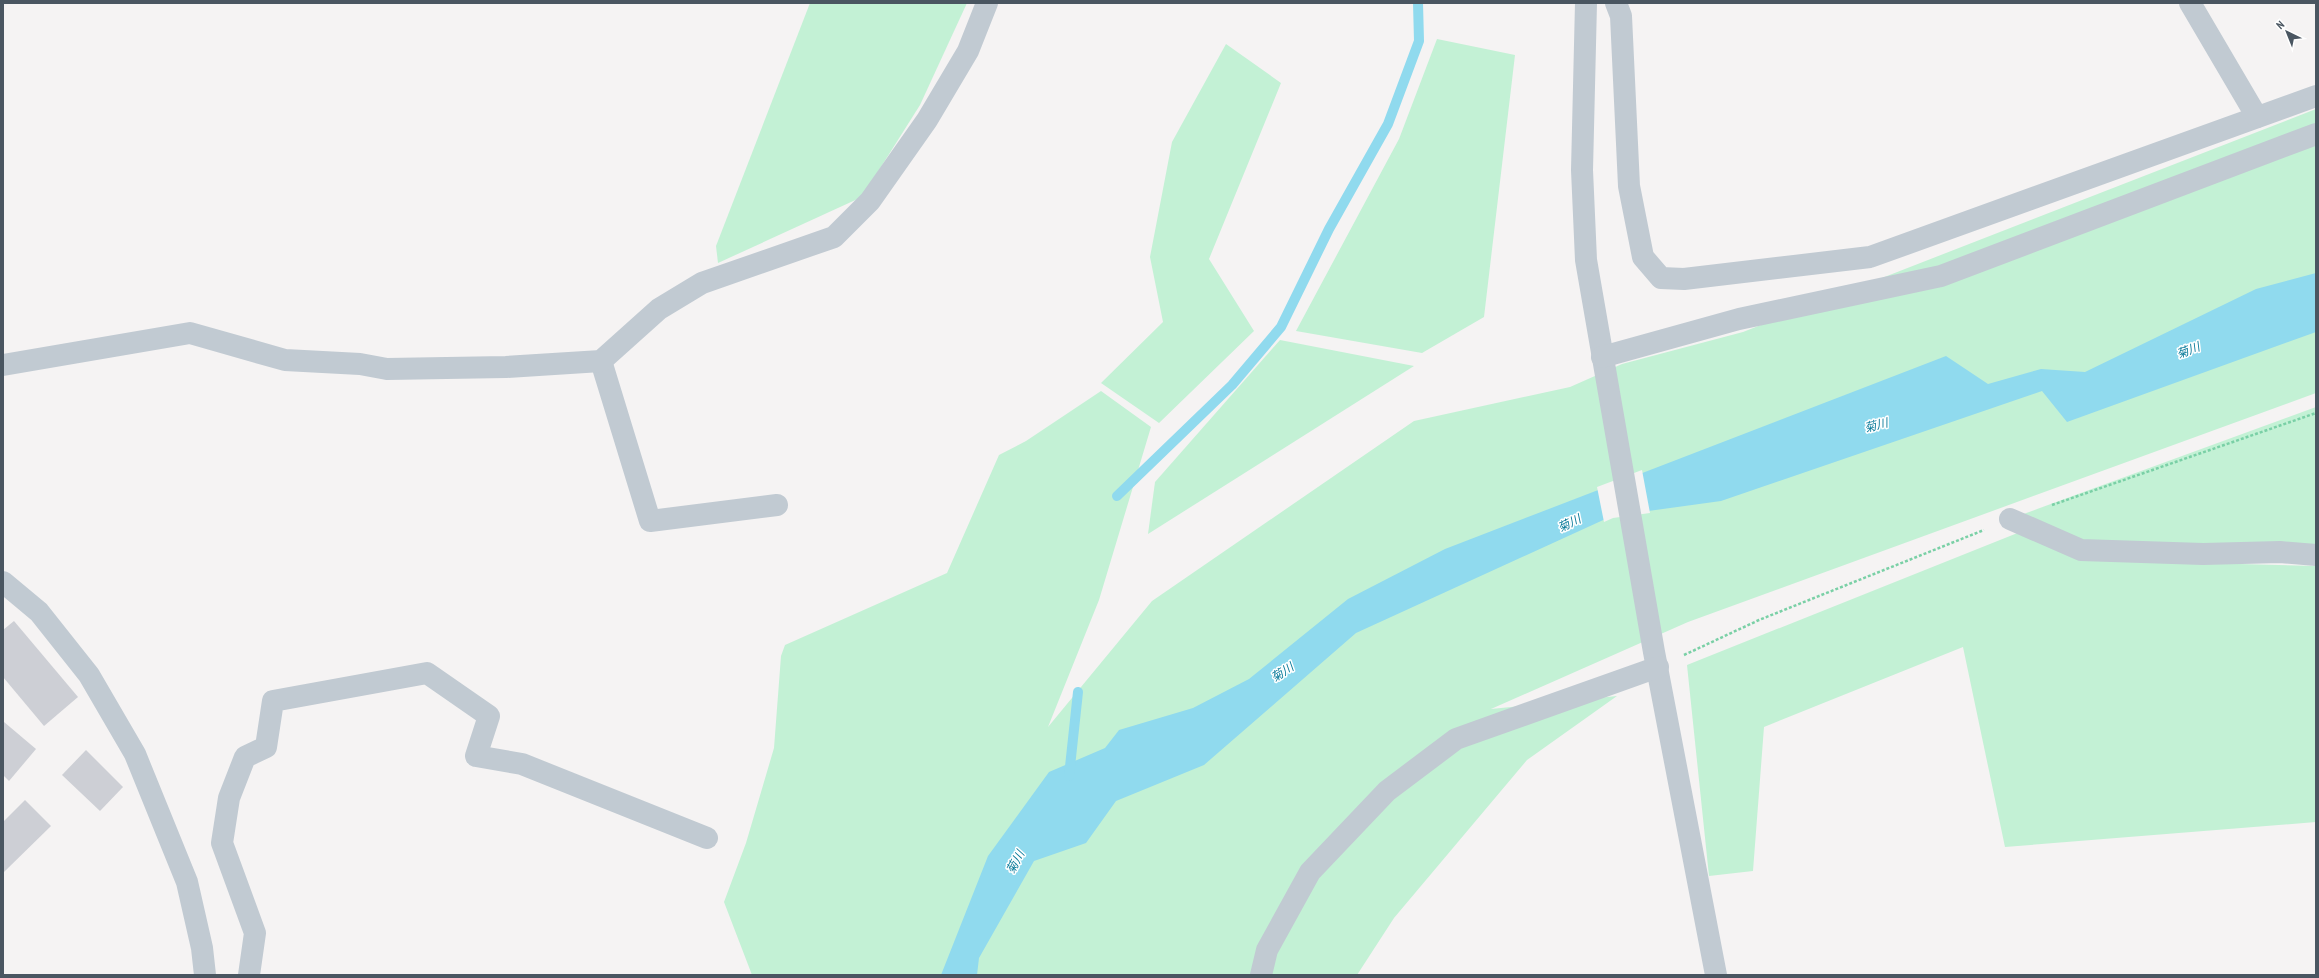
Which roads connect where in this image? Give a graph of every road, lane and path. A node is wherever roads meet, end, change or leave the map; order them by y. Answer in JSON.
{"nodes":[{"id":1,"x":987,"y":3,"type":"edge"},
{"id":2,"x":1586,"y":3,"type":"edge"},
{"id":3,"x":1616,"y":3,"type":"edge"},
{"id":4,"x":2190,"y":3,"type":"edge"},
{"id":5,"x":2316,"y":96,"type":"edge"},
{"id":6,"x":2257,"y":117,"type":"junction"},
{"id":7,"x":2316,"y":134,"type":"edge"},
{"id":8,"x":601,"y":361,"type":"junction"},
{"id":9,"x":1603,"y":364,"type":"junction"},
{"id":10,"x":3,"y":366,"type":"edge"},
{"id":11,"x":2316,"y":413,"type":"edge"},
{"id":12,"x":777,"y":505,"type":"dead end"},
{"id":13,"x":2010,"y":519,"type":"junction"},
{"id":14,"x":2316,"y":555,"type":"edge"},
{"id":15,"x":3,"y":582,"type":"edge"},
{"id":16,"x":1656,"y":660,"type":"junction"},
{"id":17,"x":707,"y":838,"type":"dead end"},
{"id":18,"x":205,"y":975,"type":"edge"},
{"id":19,"x":249,"y":975,"type":"edge"},
{"id":20,"x":1261,"y":975,"type":"edge"},
{"id":21,"x":1716,"y":975,"type":"edge"}],
"edges":[{"from":1,"to":8,"type":"street"},
{"from":2,"to":9,"type":"street"},
{"from":3,"to":6,"type":"street"},
{"from":4,"to":6,"type":"street"},
{"from":5,"to":6,"type":"street"},
{"from":7,"to":9,"type":"street"},
{"from":8,"to":10,"type":"street"},
{"from":8,"to":12,"type":"street"},
{"from":9,"to":16,"type":"street"},
{"from":11,"to":13,"type":"path"},
{"from":13,"to":14,"type":"street"},
{"from":13,"to":16,"type":"path"},
{"from":15,"to":18,"type":"street"},
{"from":16,"to":20,"type":"street"},
{"from":16,"to":21,"type":"street"},
{"from":17,"to":19,"type":"street"}]}
